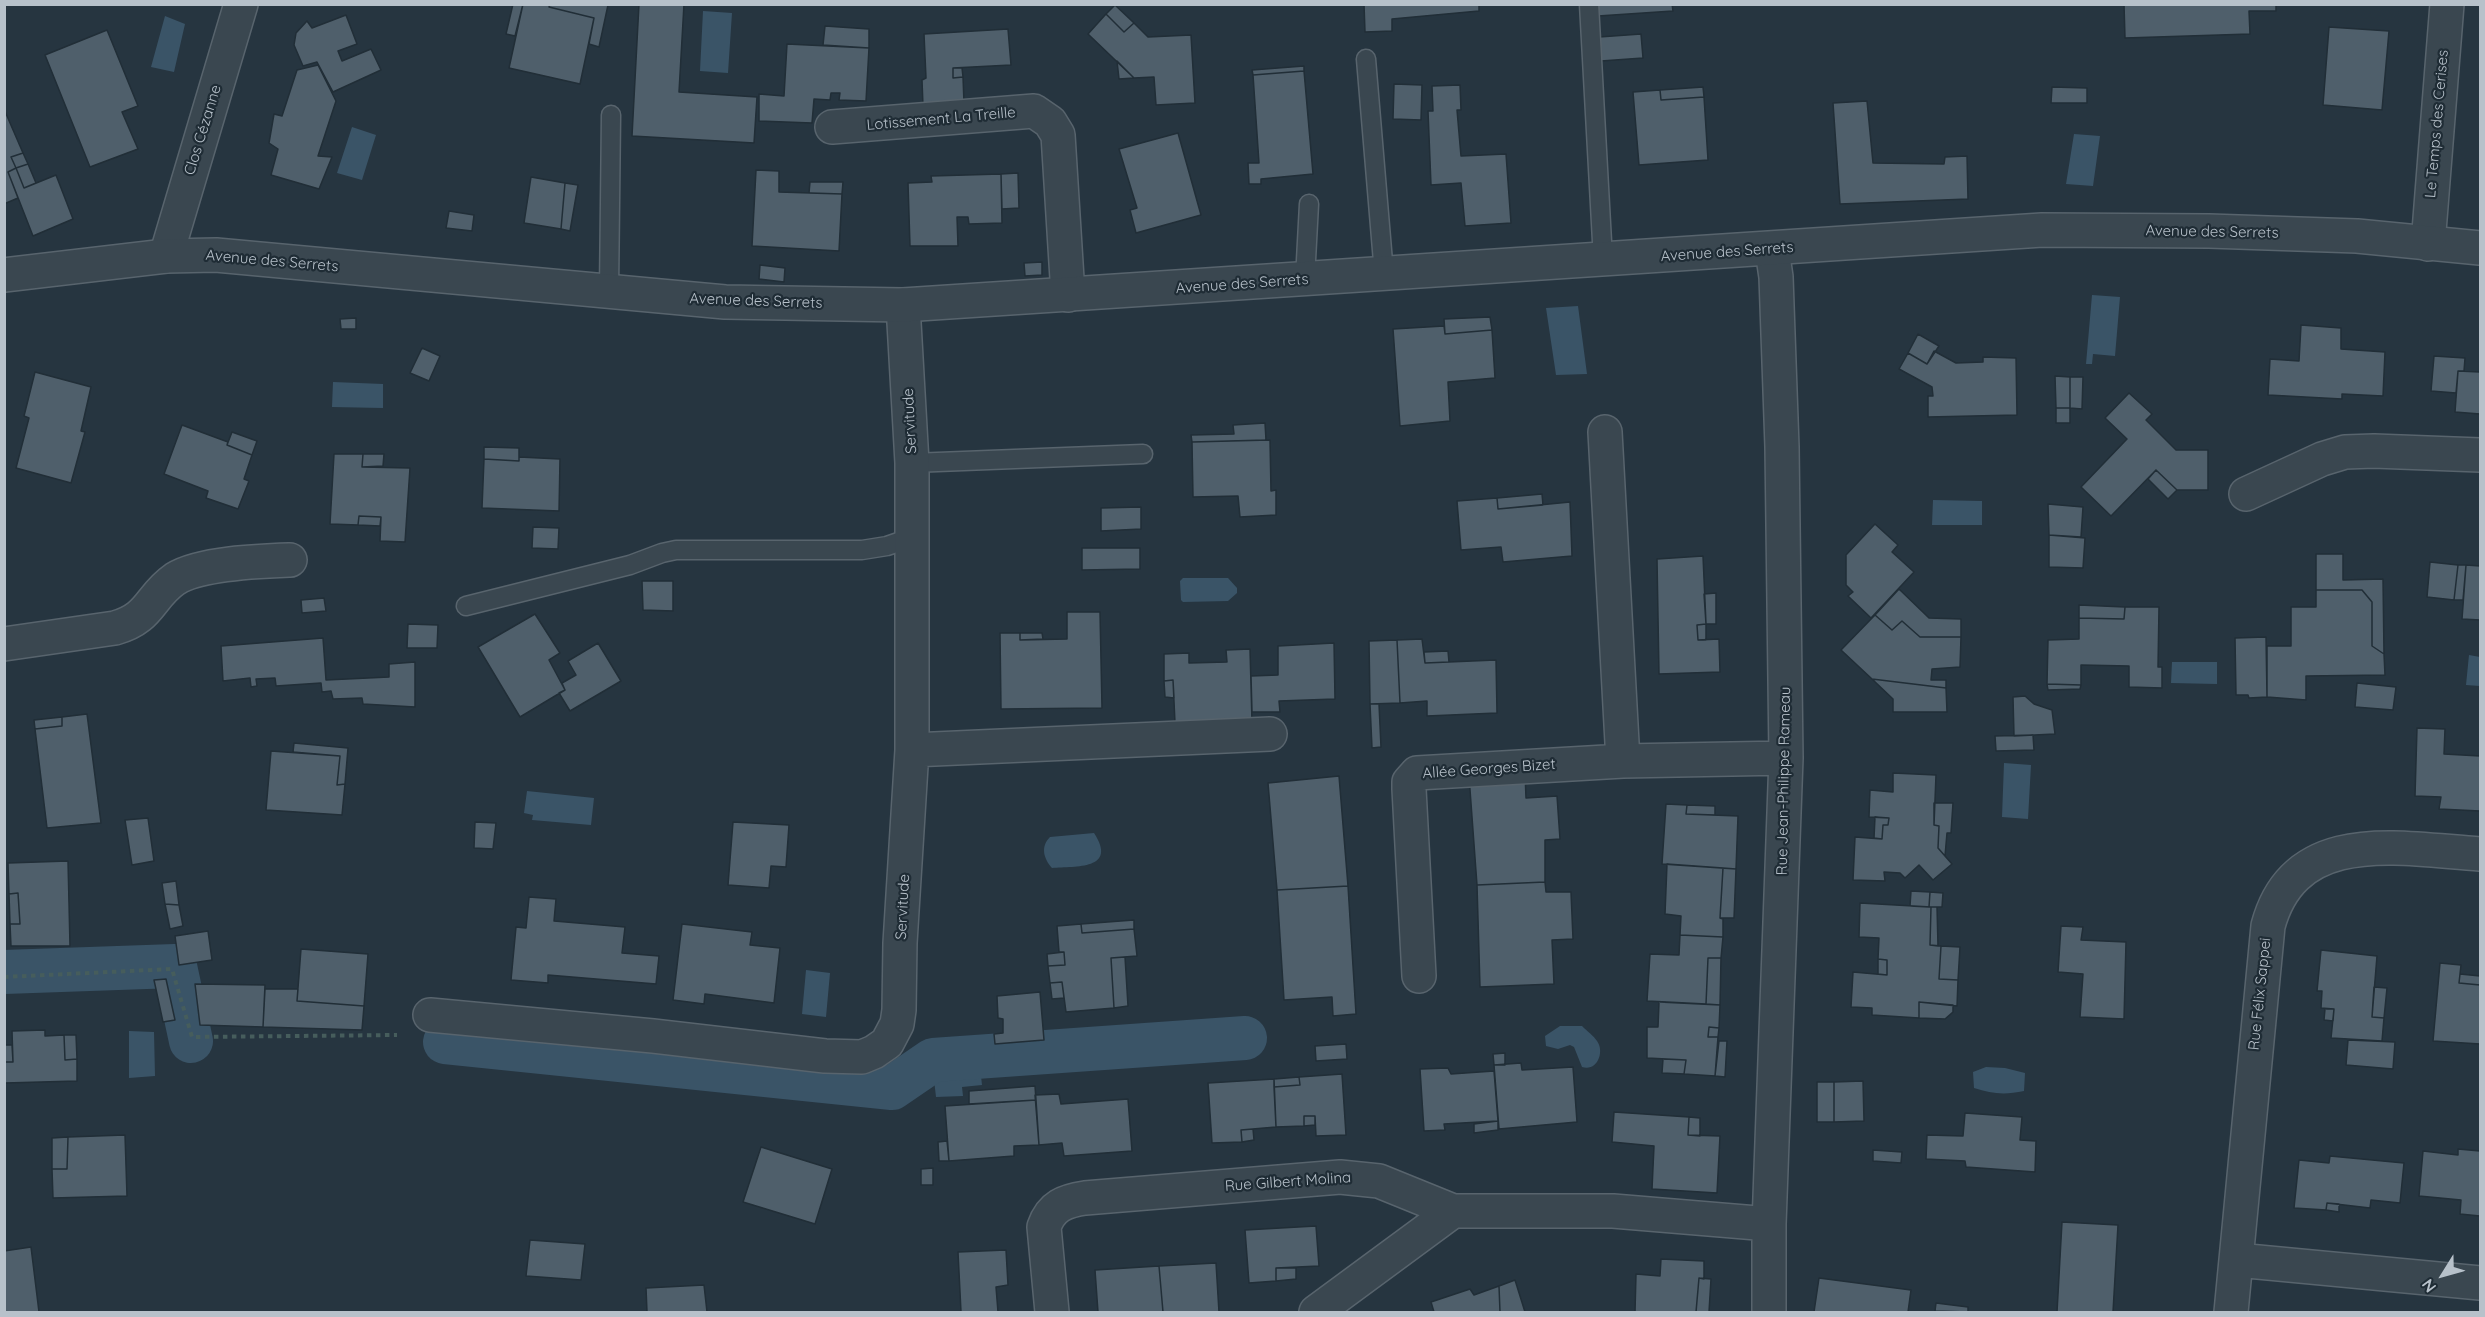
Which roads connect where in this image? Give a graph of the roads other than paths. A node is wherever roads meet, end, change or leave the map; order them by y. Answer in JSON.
{"nodes":[{"id":1,"x":241,"y":4,"type":"edge"},
{"id":2,"x":1589,"y":4,"type":"edge"},
{"id":3,"x":2447,"y":4,"type":"edge"},
{"id":4,"x":1366,"y":60,"type":"dead end"},
{"id":5,"x":611,"y":115,"type":"dead end"},
{"id":6,"x":832,"y":128,"type":"dead end"},
{"id":7,"x":1310,"y":204,"type":"dead end"},
{"id":8,"x":2428,"y":244,"type":"junction"},
{"id":9,"x":2481,"y":248,"type":"edge"},
{"id":10,"x":1772,"y":250,"type":"junction"},
{"id":11,"x":166,"y":256,"type":"junction"},
{"id":12,"x":1603,"y":260,"type":"junction"},
{"id":13,"x":1384,"y":274,"type":"junction"},
{"id":14,"x":4,"y":275,"type":"edge"},
{"id":15,"x":1305,"y":279,"type":"junction"},
{"id":16,"x":609,"y":291,"type":"junction"},
{"id":17,"x":1068,"y":295,"type":"junction"},
{"id":18,"x":903,"y":305,"type":"junction"},
{"id":19,"x":1605,"y":432,"type":"dead end"},
{"id":20,"x":1143,"y":454,"type":"dead end"},
{"id":21,"x":2481,"y":455,"type":"edge"},
{"id":22,"x":912,"y":463,"type":"junction"},
{"id":23,"x":2246,"y":494,"type":"dead end"},
{"id":24,"x":913,"y":537,"type":"junction"},
{"id":25,"x":290,"y":560,"type":"dead end"},
{"id":26,"x":466,"y":606,"type":"dead end"},
{"id":27,"x":4,"y":644,"type":"edge"},
{"id":28,"x":1270,"y":734,"type":"dead end"},
{"id":29,"x":912,"y":750,"type":"junction"},
{"id":30,"x":1786,"y":758,"type":"junction"},
{"id":31,"x":1623,"y":761,"type":"junction"},
{"id":32,"x":2481,"y":854,"type":"edge"},
{"id":33,"x":1419,"y":976,"type":"dead end"},
{"id":34,"x":430,"y":1015,"type":"road end"},
{"id":35,"x":1453,"y":1211,"type":"junction"},
{"id":36,"x":1770,"y":1224,"type":"junction"},
{"id":37,"x":2237,"y":1260,"type":"junction"},
{"id":38,"x":2481,"y":1283,"type":"edge"},
{"id":39,"x":1053,"y":1312,"type":"edge"},
{"id":40,"x":1316,"y":1312,"type":"edge"},
{"id":41,"x":1769,"y":1312,"type":"edge"},
{"id":42,"x":2231,"y":1312,"type":"edge"}],
"edges":[{"from":1,"to":11,"type":"street","name":"Clos Cézanne"},
{"from":2,"to":12,"type":"lane"},
{"from":3,"to":8,"type":"street","name":"Le Temps des Cerises"},
{"from":4,"to":13,"type":"lane"},
{"from":5,"to":16,"type":"lane"},
{"from":6,"to":17,"type":"street","name":"Lotissement La Treille"},
{"from":7,"to":15,"type":"lane"},
{"from":8,"to":9,"type":"street","name":"Avenue des Serrets"},
{"from":8,"to":10,"type":"street","name":"Avenue des Serrets"},
{"from":10,"to":12,"type":"street","name":"Avenue des Serrets"},
{"from":10,"to":30,"type":"street","name":"Rue Jean-Philippe Rameau"},
{"from":11,"to":14,"type":"street","name":"Avenue des Serrets"},
{"from":11,"to":16,"type":"street","name":"Avenue des Serrets"},
{"from":12,"to":13,"type":"street","name":"Avenue des Serrets"},
{"from":13,"to":15,"type":"street","name":"Avenue des Serrets"},
{"from":15,"to":17,"type":"street","name":"Avenue des Serrets"},
{"from":16,"to":18,"type":"street","name":"Avenue des Serrets"},
{"from":17,"to":18,"type":"street","name":"Avenue des Serrets"},
{"from":18,"to":22,"type":"street","name":"Servitude"},
{"from":19,"to":31,"type":"street"},
{"from":20,"to":22,"type":"lane"},
{"from":21,"to":23,"type":"street"},
{"from":22,"to":24,"type":"street","name":"Servitude"},
{"from":24,"to":26,"type":"lane"},
{"from":24,"to":29,"type":"street","name":"Servitude"},
{"from":25,"to":27,"type":"street"},
{"from":28,"to":29,"type":"street"},
{"from":29,"to":34,"type":"street","name":"Servitude"},
{"from":30,"to":31,"type":"street","name":"Allée Georges Bizet"},
{"from":30,"to":36,"type":"street","name":"Rue Jean-Philippe Rameau"},
{"from":31,"to":33,"type":"street","name":"Allée Georges Bizet"},
{"from":32,"to":37,"type":"street","name":"Rue Félix Sappei"},
{"from":35,"to":36,"type":"street","name":"Rue Gilbert Molina"},
{"from":35,"to":39,"type":"street","name":"Rue Gilbert Molina"},
{"from":35,"to":40,"type":"street"},
{"from":36,"to":41,"type":"street","name":"Rue Jean-Philippe Rameau"},
{"from":37,"to":38,"type":"street"},
{"from":37,"to":42,"type":"street","name":"Rue Félix Sappei"}]}
